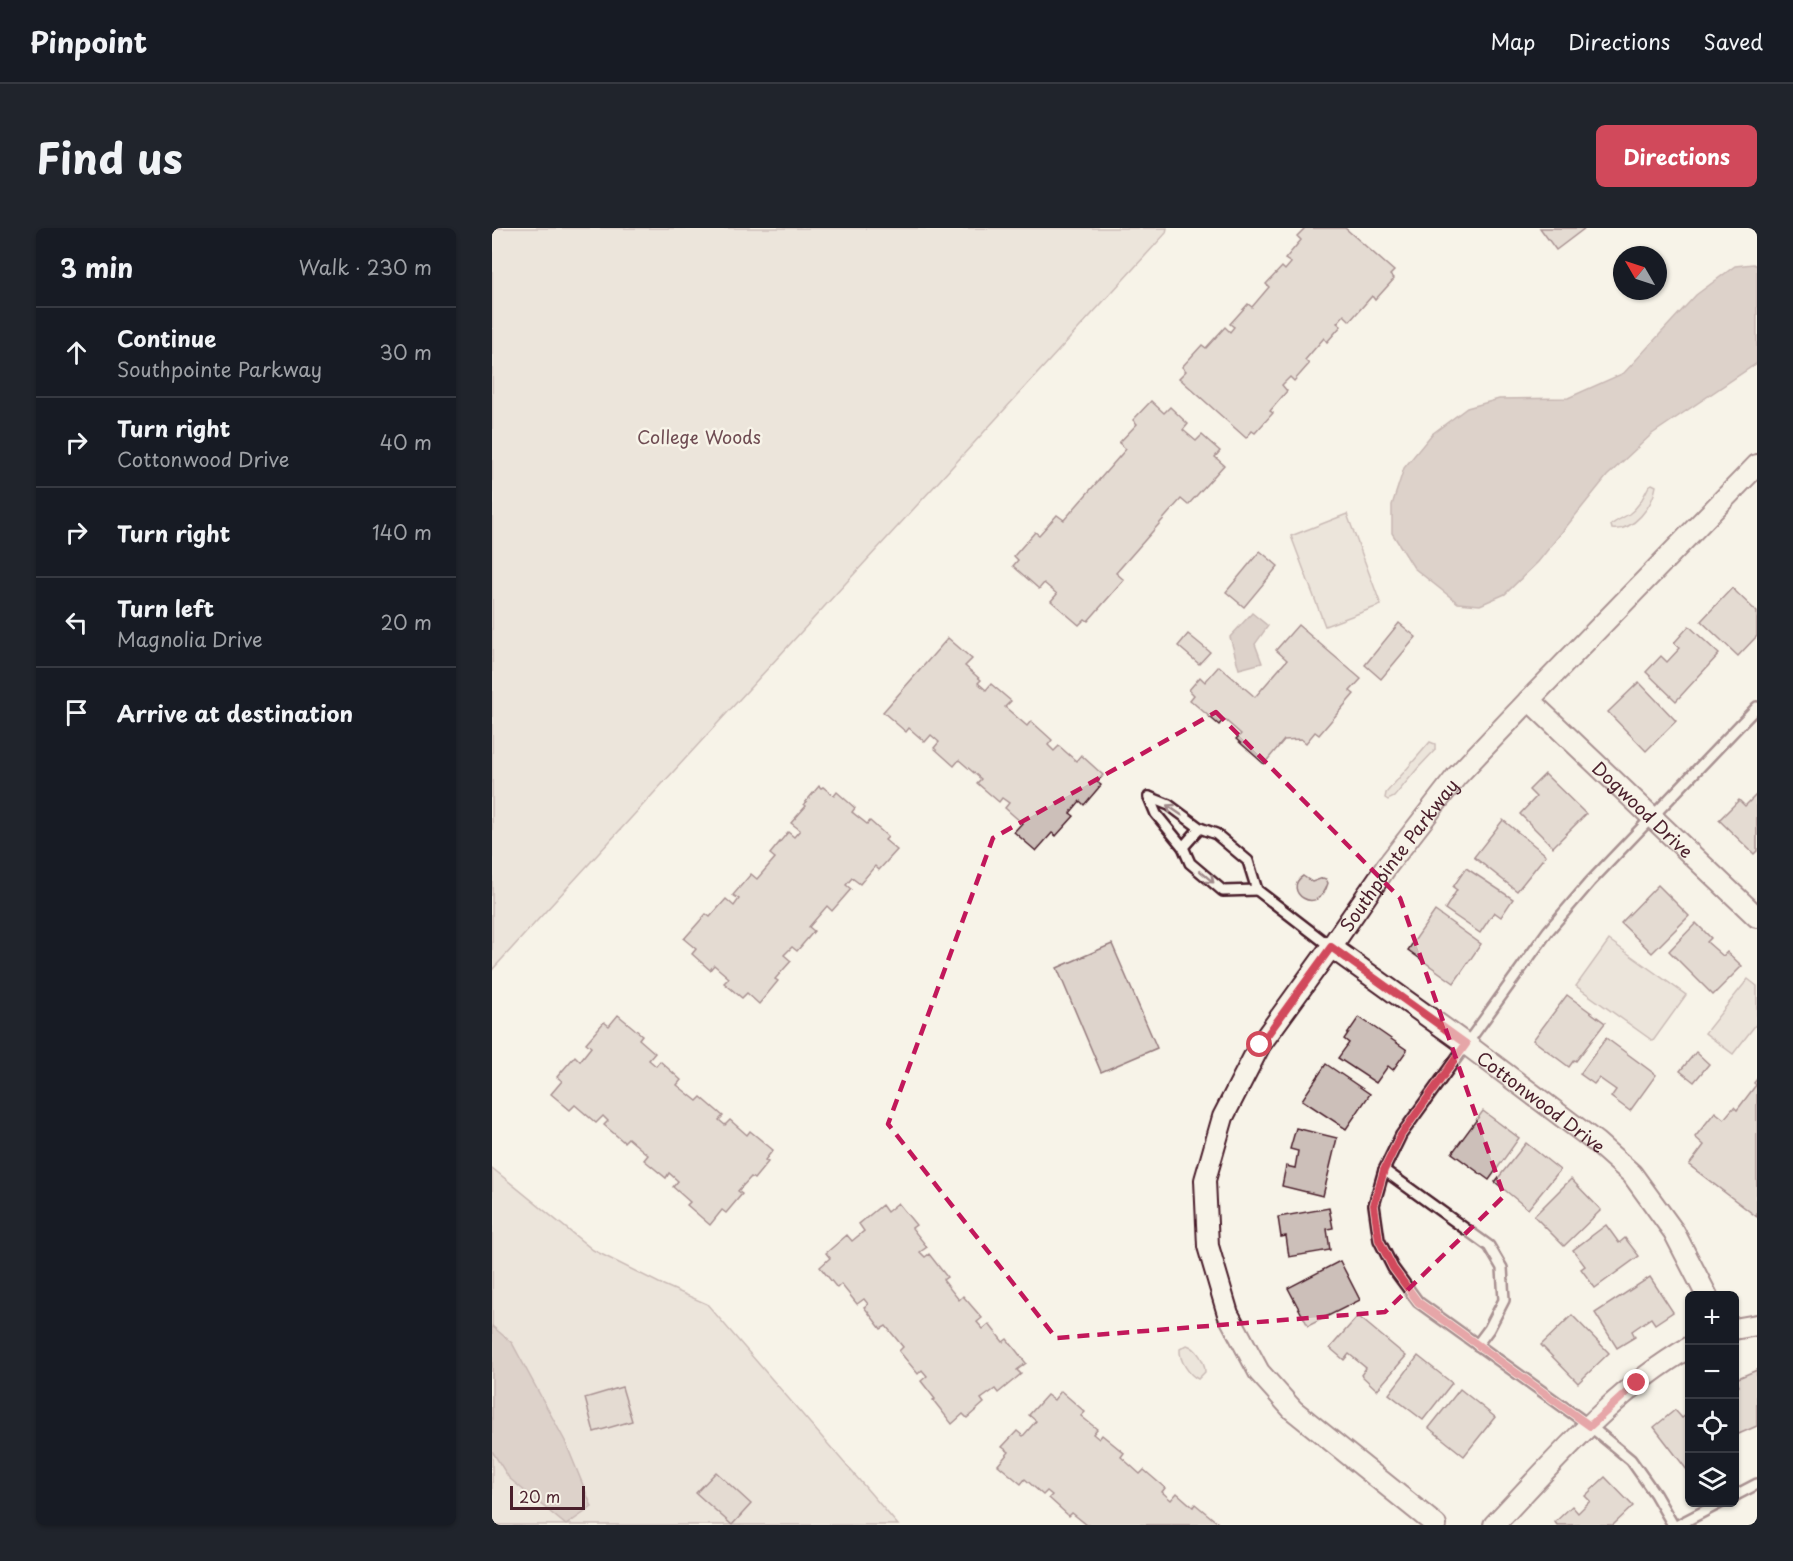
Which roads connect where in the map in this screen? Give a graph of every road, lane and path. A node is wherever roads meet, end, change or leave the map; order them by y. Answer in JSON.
{"nodes":[{"id":1,"x":1757,"y":465,"type":"edge"},
{"id":2,"x":1528,"y":700,"type":"junction"},
{"id":3,"x":1757,"y":707,"type":"edge"},
{"id":4,"x":1651,"y":817,"type":"junction"},
{"id":5,"x":1200,"y":828,"type":"junction"},
{"id":6,"x":1183,"y":847,"type":"junction"},
{"id":7,"x":1257,"y":890,"type":"junction"},
{"id":8,"x":1757,"y":917,"type":"edge"},
{"id":9,"x":1331,"y":947,"type":"junction"},
{"id":10,"x":1466,"y":1044,"type":"junction"},
{"id":11,"x":1384,"y":1170,"type":"junction"},
{"id":12,"x":1704,"y":1291,"type":"edge"},
{"id":13,"x":1757,"y":1325,"type":"edge"},
{"id":14,"x":1739,"y":1328,"type":"edge"},
{"id":15,"x":1477,"y":1345,"type":"junction"},
{"id":16,"x":1685,"y":1350,"type":"edge"},
{"id":17,"x":1590,"y":1426,"type":"junction"},
{"id":18,"x":1757,"y":1484,"type":"edge"},
{"id":19,"x":1739,"y":1493,"type":"edge"},
{"id":20,"x":1714,"y":1507,"type":"edge"},
{"id":21,"x":1436,"y":1525,"type":"edge"},
{"id":22,"x":1494,"y":1525,"type":"edge"},
{"id":23,"x":1673,"y":1525,"type":"edge"},
{"id":24,"x":1678,"y":1525,"type":"edge"}],
"edges":[{"from":1,"to":2,"type":"street","name":"Southpointe Parkway"},
{"from":2,"to":4,"type":"street","name":"Dogwood Drive"},
{"from":2,"to":9,"type":"street","name":"Southpointe Parkway"},
{"from":3,"to":4,"type":"lane"},
{"from":4,"to":8,"type":"street","name":"Dogwood Drive"},
{"from":4,"to":10,"type":"lane"},
{"from":5,"to":6,"type":"lane"},
{"from":5,"to":6,"type":"lane","one_way":true},
{"from":5,"to":7,"type":"lane"},
{"from":6,"to":7,"type":"lane","one_way":true},
{"from":7,"to":9,"type":"lane"},
{"from":9,"to":10,"type":"street","name":"Cottonwood Drive"},
{"from":9,"to":21,"type":"street","name":"Southpointe Parkway"},
{"from":10,"to":11,"type":"lane"},
{"from":10,"to":12,"type":"street","name":"Cottonwood Drive"},
{"from":11,"to":15,"type":"lane"},
{"from":11,"to":15,"type":"lane"},
{"from":13,"to":14,"type":"street"},
{"from":15,"to":17,"type":"lane"},
{"from":16,"to":17,"type":"street"},
{"from":17,"to":22,"type":"street"},
{"from":17,"to":23,"type":"lane"},
{"from":18,"to":19,"type":"lane"},
{"from":20,"to":24,"type":"lane"}]}
